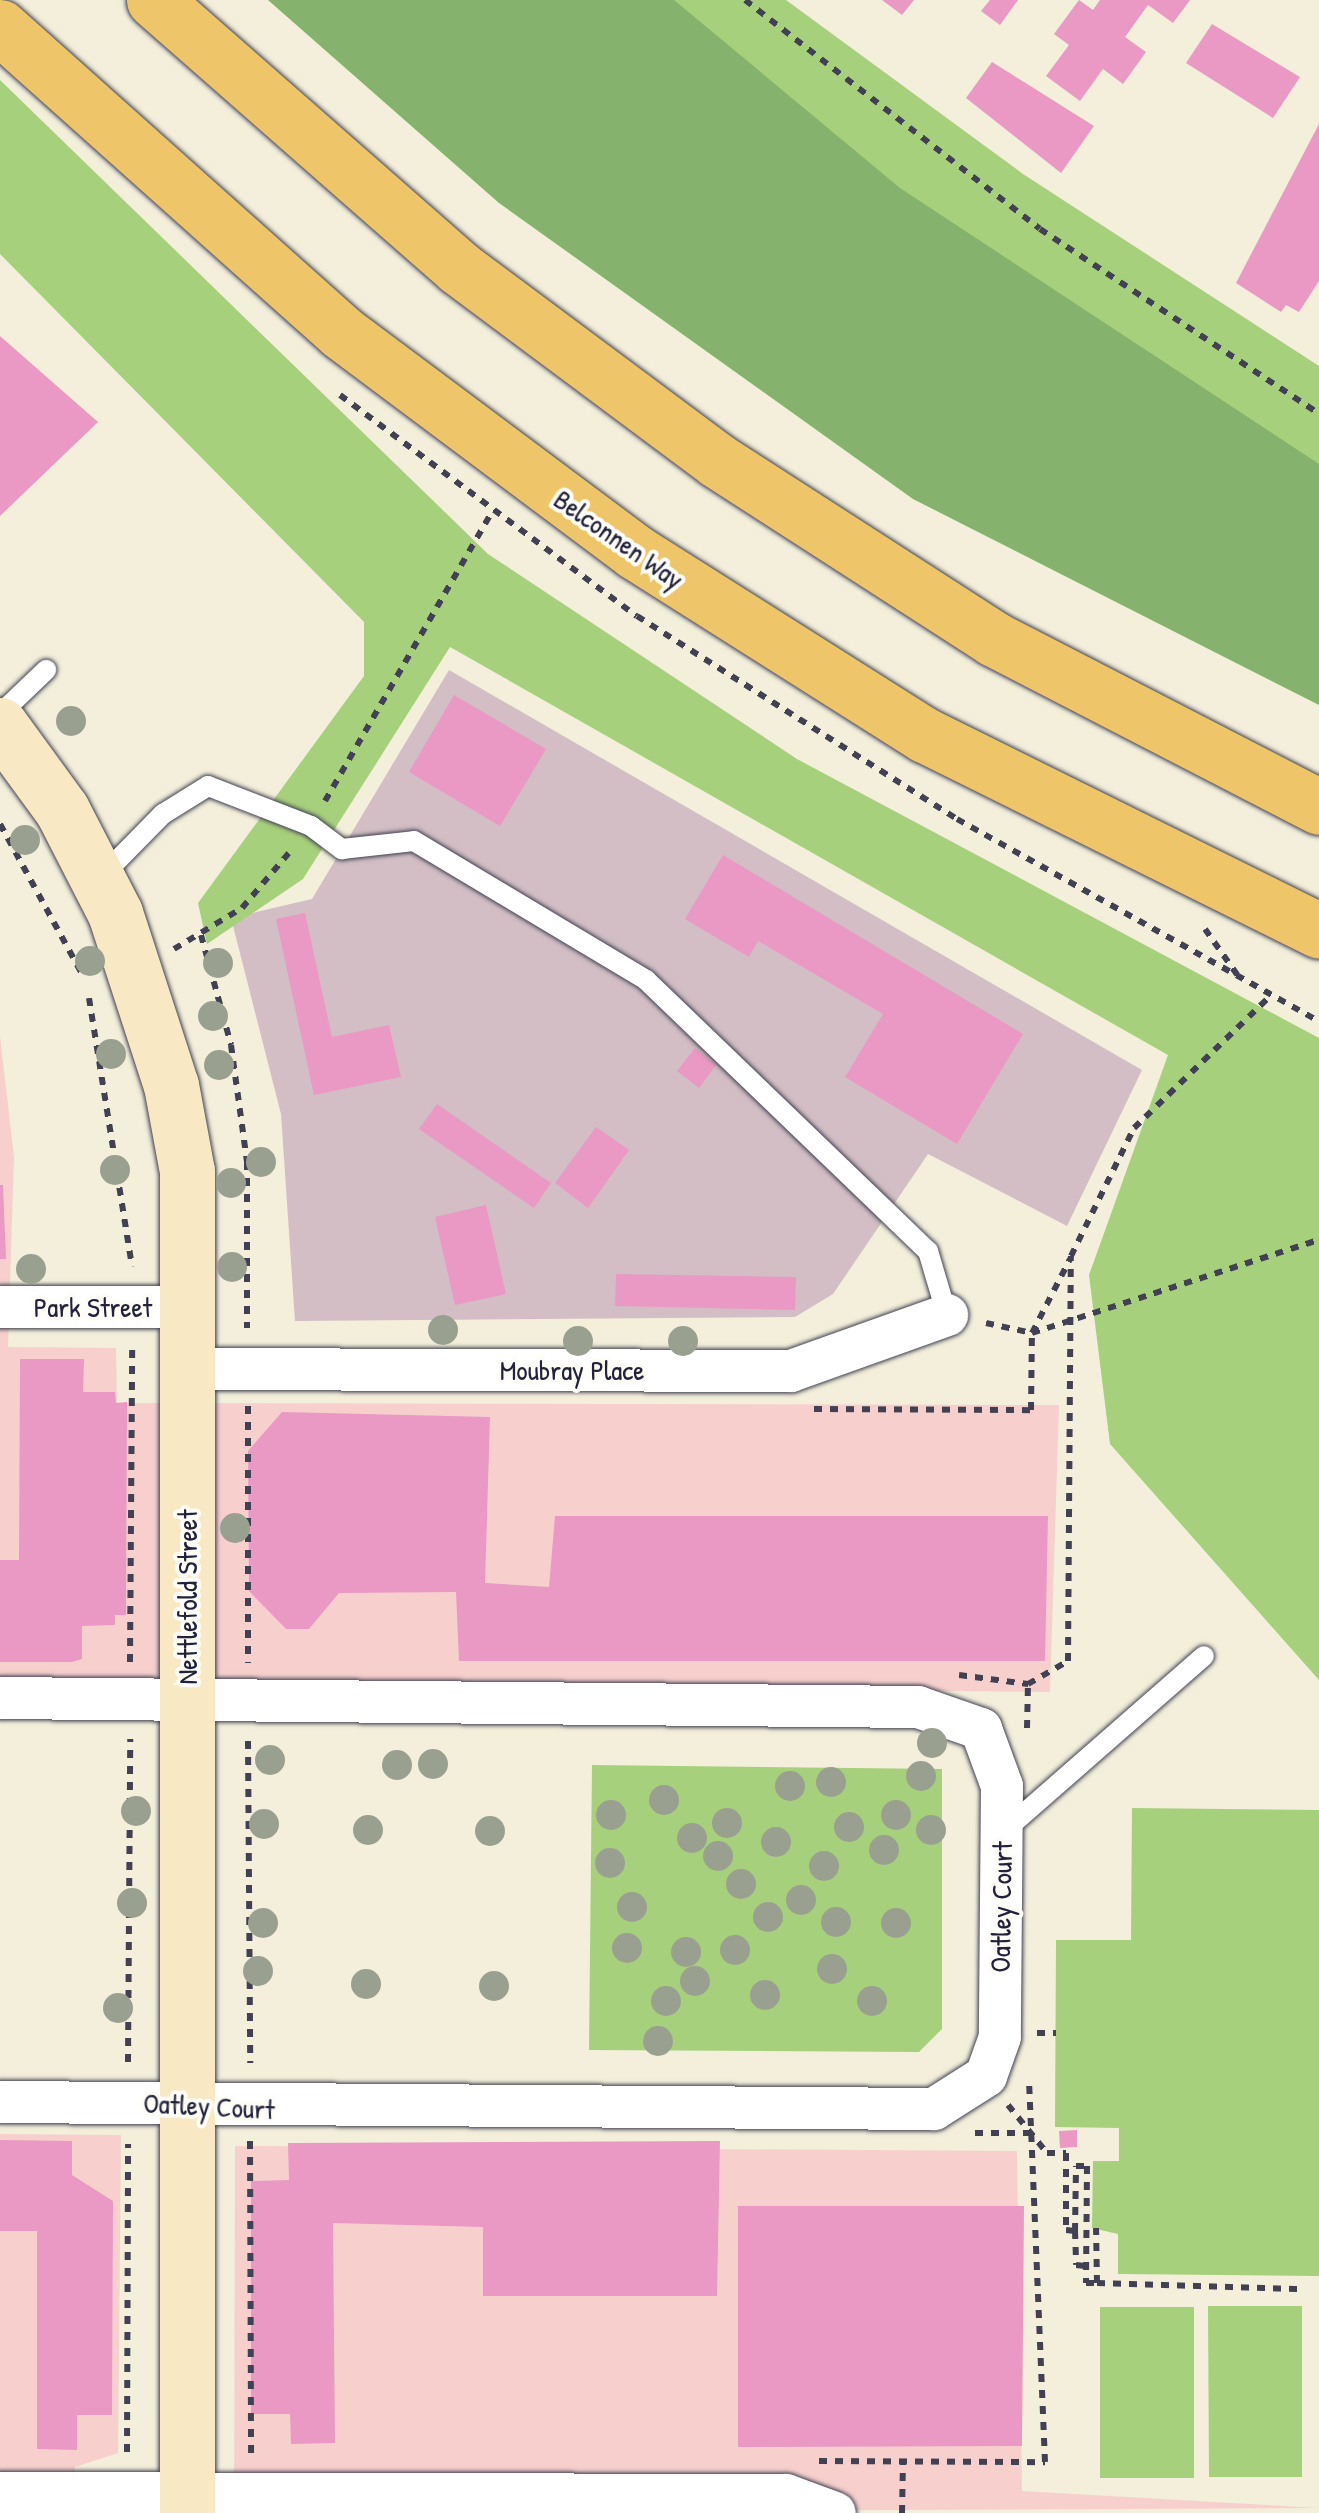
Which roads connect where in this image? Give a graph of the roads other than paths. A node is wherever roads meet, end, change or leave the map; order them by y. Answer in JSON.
{"nodes":[{"id":1,"x":154,"y":0,"type":"edge"},
{"id":2,"x":0,"y":28,"type":"edge"},
{"id":3,"x":46,"y":670,"type":"dead end"},
{"id":4,"x":0,"y":714,"type":"edge"},
{"id":5,"x":0,"y":725,"type":"edge"},
{"id":6,"x":1319,"y":807,"type":"edge"},
{"id":7,"x":98,"y":879,"type":"junction"},
{"id":8,"x":1319,"y":931,"type":"edge"},
{"id":9,"x":0,"y":1307,"type":"edge"},
{"id":10,"x":187,"y":1307,"type":"junction"},
{"id":11,"x":947,"y":1315,"type":"joint"},
{"id":12,"x":186,"y":1368,"type":"junction"},
{"id":13,"x":1204,"y":1656,"type":"dead end"},
{"id":14,"x":0,"y":1698,"type":"edge"},
{"id":15,"x":186,"y":1703,"type":"junction"},
{"id":16,"x":1002,"y":1834,"type":"junction"},
{"id":17,"x":0,"y":2102,"type":"edge"},
{"id":18,"x":186,"y":2107,"type":"junction"},
{"id":19,"x":0,"y":2494,"type":"edge"},
{"id":20,"x":66,"y":2504,"type":"edge"},
{"id":21,"x":187,"y":2504,"type":"edge"},
{"id":22,"x":643,"y":2504,"type":"edge"},
{"id":23,"x":836,"y":2513,"type":"edge"}],
"edges":[{"from":1,"to":6,"type":"main road"},
{"from":2,"to":8,"type":"main road","name":"Belconnen Way"},
{"from":3,"to":4,"type":"lane"},
{"from":5,"to":7,"type":"street","name":"Nettlefold Street"},
{"from":7,"to":10,"type":"street","name":"Nettlefold Street"},
{"from":7,"to":11,"type":"lane"},
{"from":9,"to":10,"type":"street","name":"Park Street"},
{"from":10,"to":12,"type":"street","name":"Nettlefold Street"},
{"from":11,"to":12,"type":"street","name":"Moubray Place"},
{"from":12,"to":15,"type":"street","name":"Nettlefold Street"},
{"from":13,"to":16,"type":"lane"},
{"from":14,"to":15,"type":"street","name":"Oatley Court"},
{"from":15,"to":16,"type":"street","name":"Oatley Court"},
{"from":15,"to":18,"type":"street","name":"Nettlefold Street"},
{"from":16,"to":18,"type":"street","name":"Oatley Court"},
{"from":17,"to":18,"type":"street","name":"Oatley Court"},
{"from":18,"to":21,"type":"street","name":"Nettlefold Street"},
{"from":19,"to":20,"type":"street"},
{"from":20,"to":21,"type":"street"},
{"from":21,"to":22,"type":"street"},
{"from":22,"to":23,"type":"street"}]}
